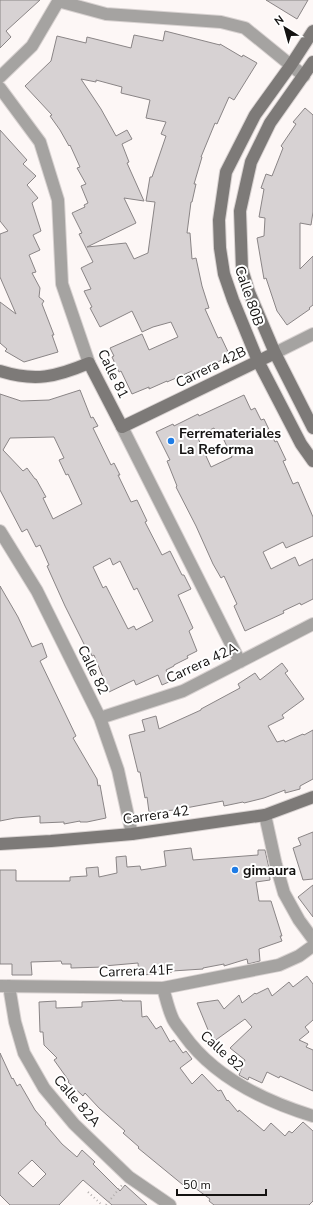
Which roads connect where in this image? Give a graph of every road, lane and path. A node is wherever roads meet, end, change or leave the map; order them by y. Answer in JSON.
{"nodes":[{"id":1,"x":58,"y":1,"type":"edge"},
{"id":2,"x":313,"y":30,"type":"edge"},
{"id":3,"x":313,"y":62,"type":"edge"},
{"id":4,"x":291,"y":65,"type":"junction"},
{"id":5,"x":304,"y":76,"type":"junction"},
{"id":6,"x":0,"y":77,"type":"edge"},
{"id":7,"x":0,"y":88,"type":"edge"},
{"id":8,"x":313,"y":334,"type":"edge"},
{"id":9,"x":275,"y":353,"type":"junction"},
{"id":10,"x":258,"y":361,"type":"junction"},
{"id":11,"x":89,"y":363,"type":"junction"},
{"id":12,"x":0,"y":370,"type":"edge"},
{"id":13,"x":122,"y":427,"type":"junction"},
{"id":14,"x":313,"y":428,"type":"edge"},
{"id":15,"x":313,"y":461,"type":"edge"},
{"id":16,"x":0,"y":532,"type":"edge"},
{"id":17,"x":313,"y":624,"type":"edge"},
{"id":18,"x":240,"y":662,"type":"junction"},
{"id":19,"x":100,"y":718,"type":"junction"},
{"id":20,"x":313,"y":798,"type":"edge"},
{"id":21,"x":265,"y":815,"type":"junction"},
{"id":22,"x":132,"y":834,"type":"junction"},
{"id":23,"x":0,"y":844,"type":"edge"},
{"id":24,"x":313,"y":939,"type":"edge"},
{"id":25,"x":313,"y":946,"type":"edge"},
{"id":26,"x":4,"y":986,"type":"edge"},
{"id":27,"x":164,"y":988,"type":"junction"},
{"id":28,"x":313,"y":1116,"type":"edge"},
{"id":29,"x":130,"y":1177,"type":"junction"},
{"id":30,"x":88,"y":1192,"type":"dead end"},
{"id":31,"x":102,"y":1205,"type":"edge"},
{"id":32,"x":106,"y":1205,"type":"edge"},
{"id":33,"x":170,"y":1205,"type":"edge"}],
"edges":[{"from":1,"to":4,"type":"street"},
{"from":1,"to":6,"type":"street"},
{"from":2,"to":4,"type":"main road","name":"Calle 80B"},
{"from":3,"to":5,"type":"main road","name":"Calle 80B"},
{"from":4,"to":5,"type":"street"},
{"from":4,"to":10,"type":"main road","name":"Calle 80B"},
{"from":5,"to":9,"type":"main road","name":"Calle 80B"},
{"from":7,"to":11,"type":"street","name":"Calle 81"},
{"from":8,"to":9,"type":"street","name":"Carrera 42B"},
{"from":9,"to":10,"type":"main road","name":"Carrera 42B"},
{"from":9,"to":14,"type":"main road","name":"Calle 80B"},
{"from":10,"to":13,"type":"main road","name":"Carrera 42B"},
{"from":10,"to":15,"type":"main road","name":"Calle 80B"},
{"from":11,"to":12,"type":"main road"},
{"from":11,"to":13,"type":"main road","name":"Calle 81"},
{"from":13,"to":18,"type":"street","name":"Calle 81"},
{"from":16,"to":19,"type":"street","name":"Calle 82"},
{"from":17,"to":18,"type":"street","name":"Carrera 42A"},
{"from":18,"to":19,"type":"street","name":"Carrera 42A"},
{"from":19,"to":22,"type":"street","name":"Calle 82"},
{"from":20,"to":21,"type":"main road","name":"Carrera 42"},
{"from":21,"to":22,"type":"main road","name":"Carrera 42"},
{"from":21,"to":24,"type":"street"},
{"from":22,"to":23,"type":"main road","name":"Carrera 42"},
{"from":25,"to":27,"type":"street","name":"Carrera 41F"},
{"from":26,"to":27,"type":"street","name":"Carrera 41F"},
{"from":26,"to":29,"type":"street","name":"Calle 82A"},
{"from":27,"to":28,"type":"street","name":"Calle 82"},
{"from":29,"to":32,"type":"path"},
{"from":29,"to":33,"type":"street","name":"Calle 82A"},
{"from":30,"to":31,"type":"path"}]}
